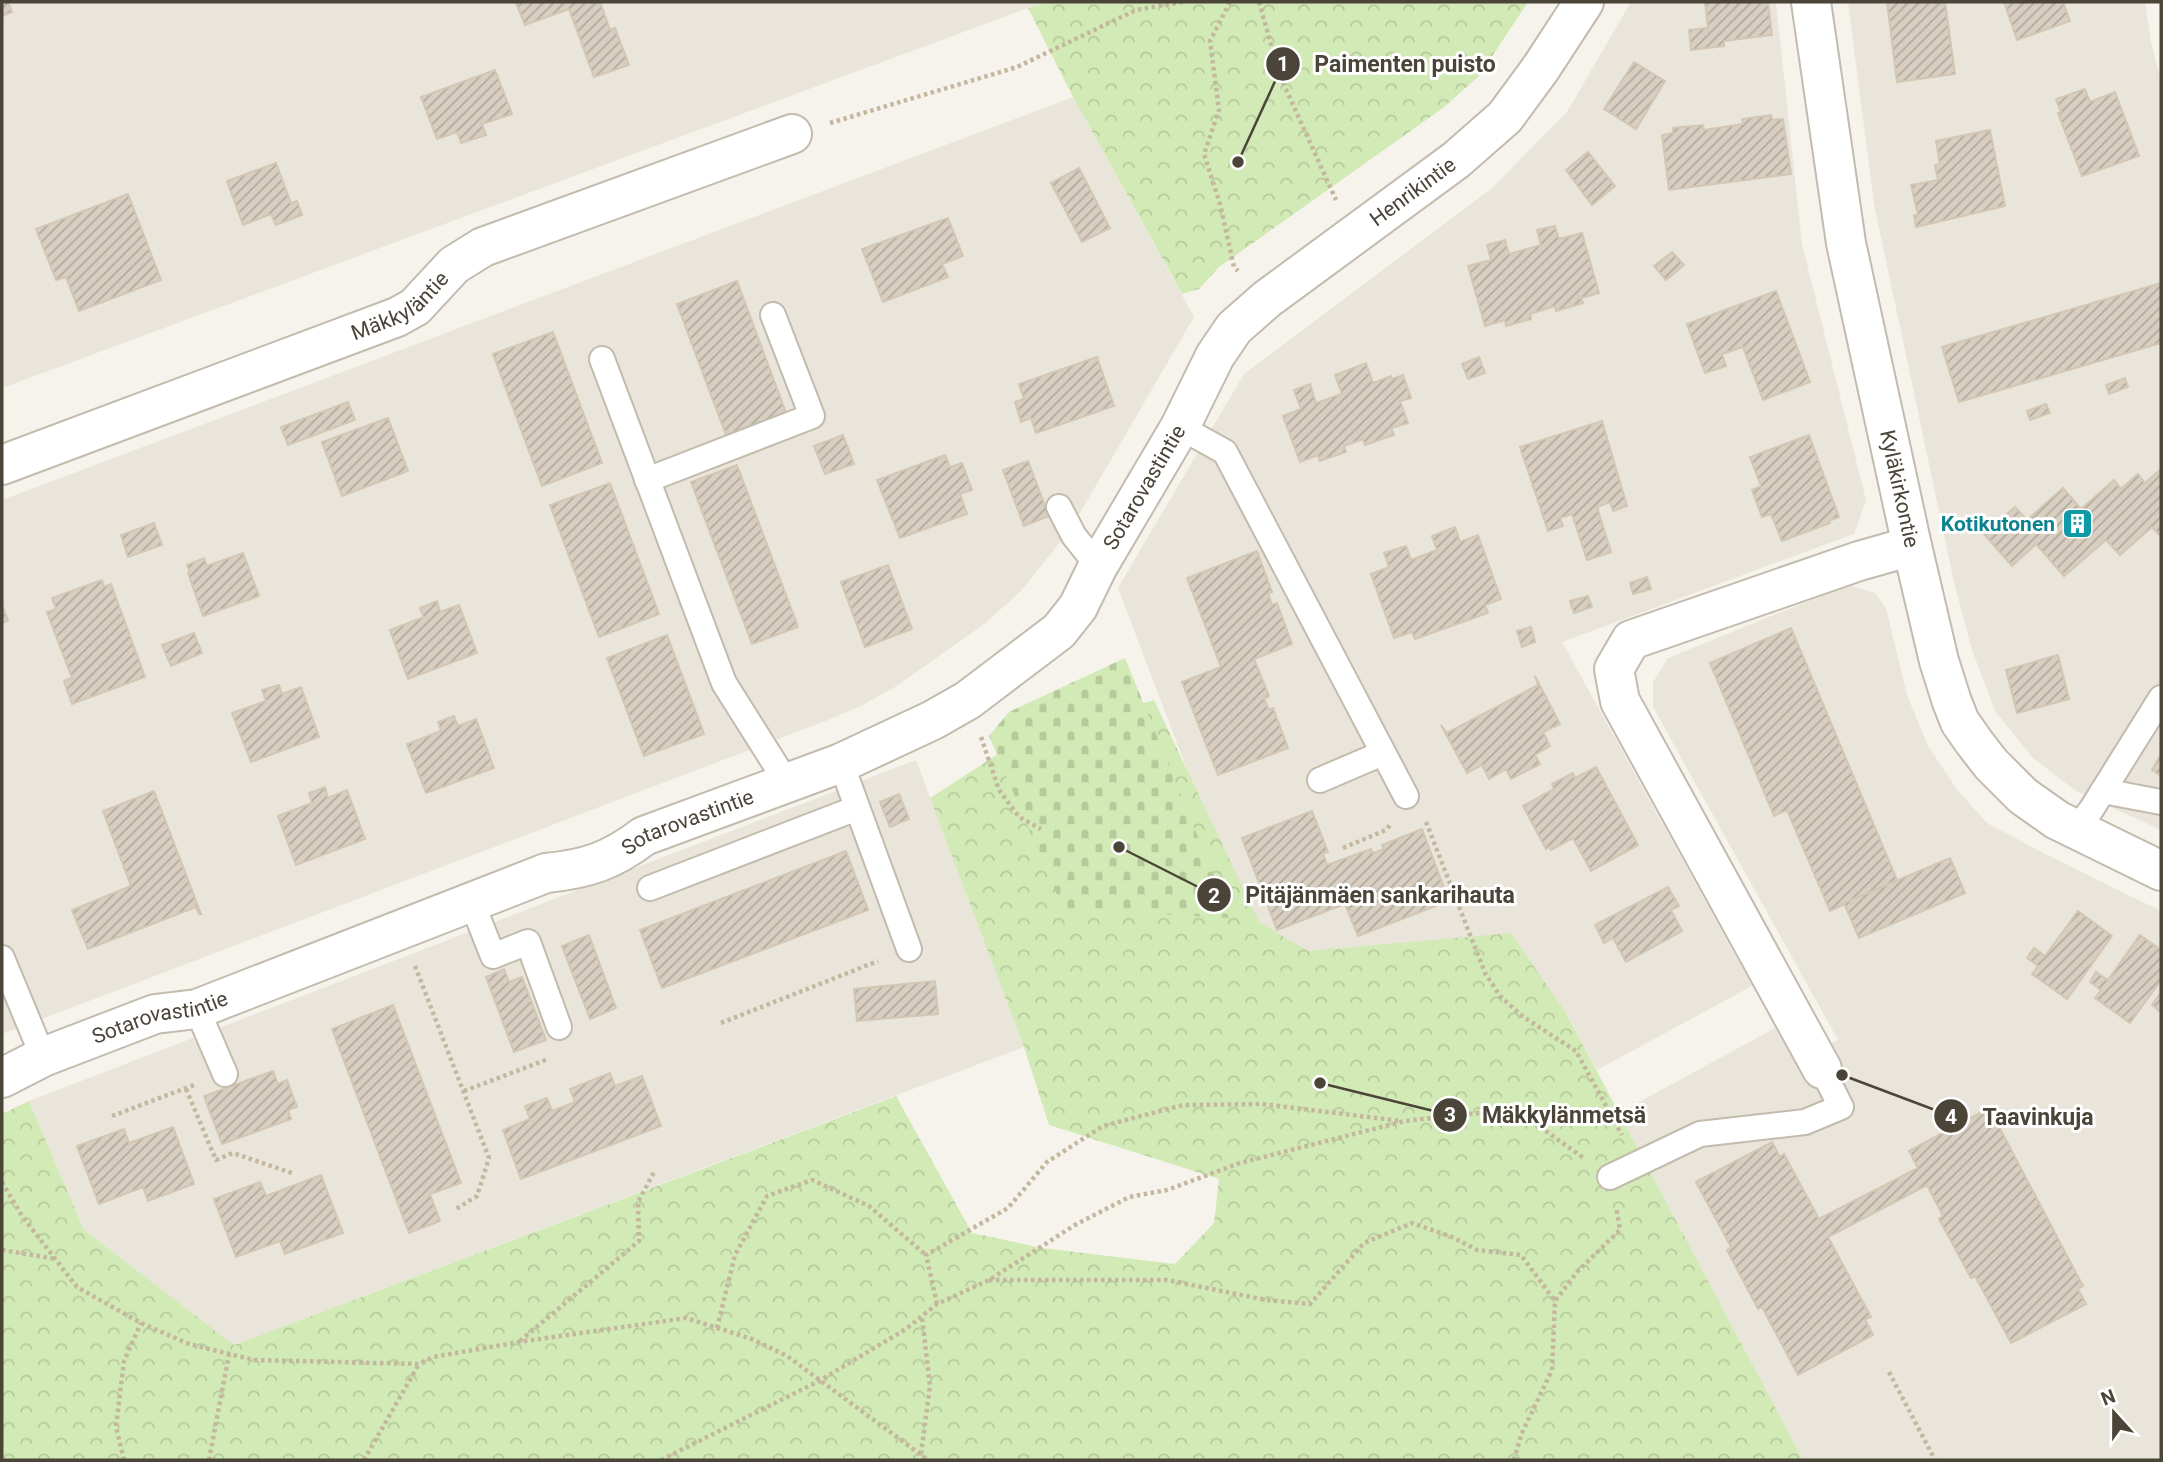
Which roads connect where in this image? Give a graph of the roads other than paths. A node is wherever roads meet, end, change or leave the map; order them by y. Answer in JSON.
{"nodes":[{"id":1,"x":1584,"y":2,"type":"edge"},
{"id":2,"x":1811,"y":2,"type":"edge"},
{"id":3,"x":792,"y":134,"type":"road end"},
{"id":4,"x":773,"y":315,"type":"dead end"},
{"id":5,"x":1214,"y":356,"type":"joint"},
{"id":6,"x":602,"y":359,"type":"dead end"},
{"id":7,"x":1180,"y":426,"type":"junction"},
{"id":8,"x":2,"y":466,"type":"edge"},
{"id":9,"x":647,"y":480,"type":"junction"},
{"id":10,"x":1059,"y":508,"type":"dead end"},
{"id":11,"x":1912,"y":546,"type":"junction"},
{"id":12,"x":1098,"y":566,"type":"junction"},
{"id":13,"x":2161,"y":698,"type":"edge"},
{"id":14,"x":1383,"y":753,"type":"junction"},
{"id":15,"x":841,"y":763,"type":"junction"},
{"id":16,"x":1320,"y":780,"type":"dead end"},
{"id":17,"x":787,"y":783,"type":"junction"},
{"id":18,"x":2103,"y":791,"type":"junction"},
{"id":19,"x":1406,"y":796,"type":"road end"},
{"id":20,"x":2161,"y":802,"type":"edge"},
{"id":21,"x":857,"y":808,"type":"junction"},
{"id":22,"x":2076,"y":830,"type":"junction"},
{"id":23,"x":2161,"y":871,"type":"edge"},
{"id":24,"x":650,"y":888,"type":"dead end"},
{"id":25,"x":472,"y":903,"type":"junction"},
{"id":26,"x":909,"y":949,"type":"road end"},
{"id":27,"x":2,"y":958,"type":"edge"},
{"id":28,"x":197,"y":1009,"type":"junction"},
{"id":29,"x":559,"y":1027,"type":"dead end"},
{"id":30,"x":43,"y":1057,"type":"junction"},
{"id":31,"x":1822,"y":1069,"type":"joint"},
{"id":32,"x":225,"y":1074,"type":"road end"},
{"id":33,"x":2,"y":1078,"type":"edge"},
{"id":34,"x":1610,"y":1177,"type":"road end"}],
"edges":[{"from":1,"to":5,"type":"street","name":"Henrikintie"},
{"from":2,"to":11,"type":"street","name":"Kyläkirkontie"},
{"from":3,"to":8,"type":"street","name":"Mäkkyläntie"},
{"from":4,"to":9,"type":"lane"},
{"from":5,"to":7,"type":"street","name":"Sotarovastintie"},
{"from":6,"to":9,"type":"lane"},
{"from":7,"to":12,"type":"street","name":"Sotarovastintie"},
{"from":7,"to":14,"type":"lane"},
{"from":9,"to":17,"type":"lane"},
{"from":10,"to":12,"type":"lane"},
{"from":11,"to":22,"type":"street","name":"Kyläkirkontie"},
{"from":11,"to":31,"type":"street"},
{"from":12,"to":15,"type":"street","name":"Sotarovastintie"},
{"from":13,"to":18,"type":"lane"},
{"from":14,"to":16,"type":"lane"},
{"from":14,"to":19,"type":"lane"},
{"from":15,"to":17,"type":"street","name":"Sotarovastintie"},
{"from":15,"to":21,"type":"lane"},
{"from":17,"to":25,"type":"street","name":"Sotarovastintie"},
{"from":18,"to":20,"type":"lane"},
{"from":18,"to":22,"type":"lane"},
{"from":21,"to":24,"type":"lane"},
{"from":21,"to":26,"type":"lane"},
{"from":22,"to":23,"type":"street","name":"Kyläkirkontie"},
{"from":25,"to":28,"type":"street","name":"Sotarovastintie"},
{"from":25,"to":29,"type":"lane"},
{"from":27,"to":30,"type":"lane"},
{"from":28,"to":30,"type":"street","name":"Sotarovastintie"},
{"from":28,"to":32,"type":"lane"},
{"from":30,"to":33,"type":"street","name":"Sotarovastintie"},
{"from":31,"to":34,"type":"lane"}]}
